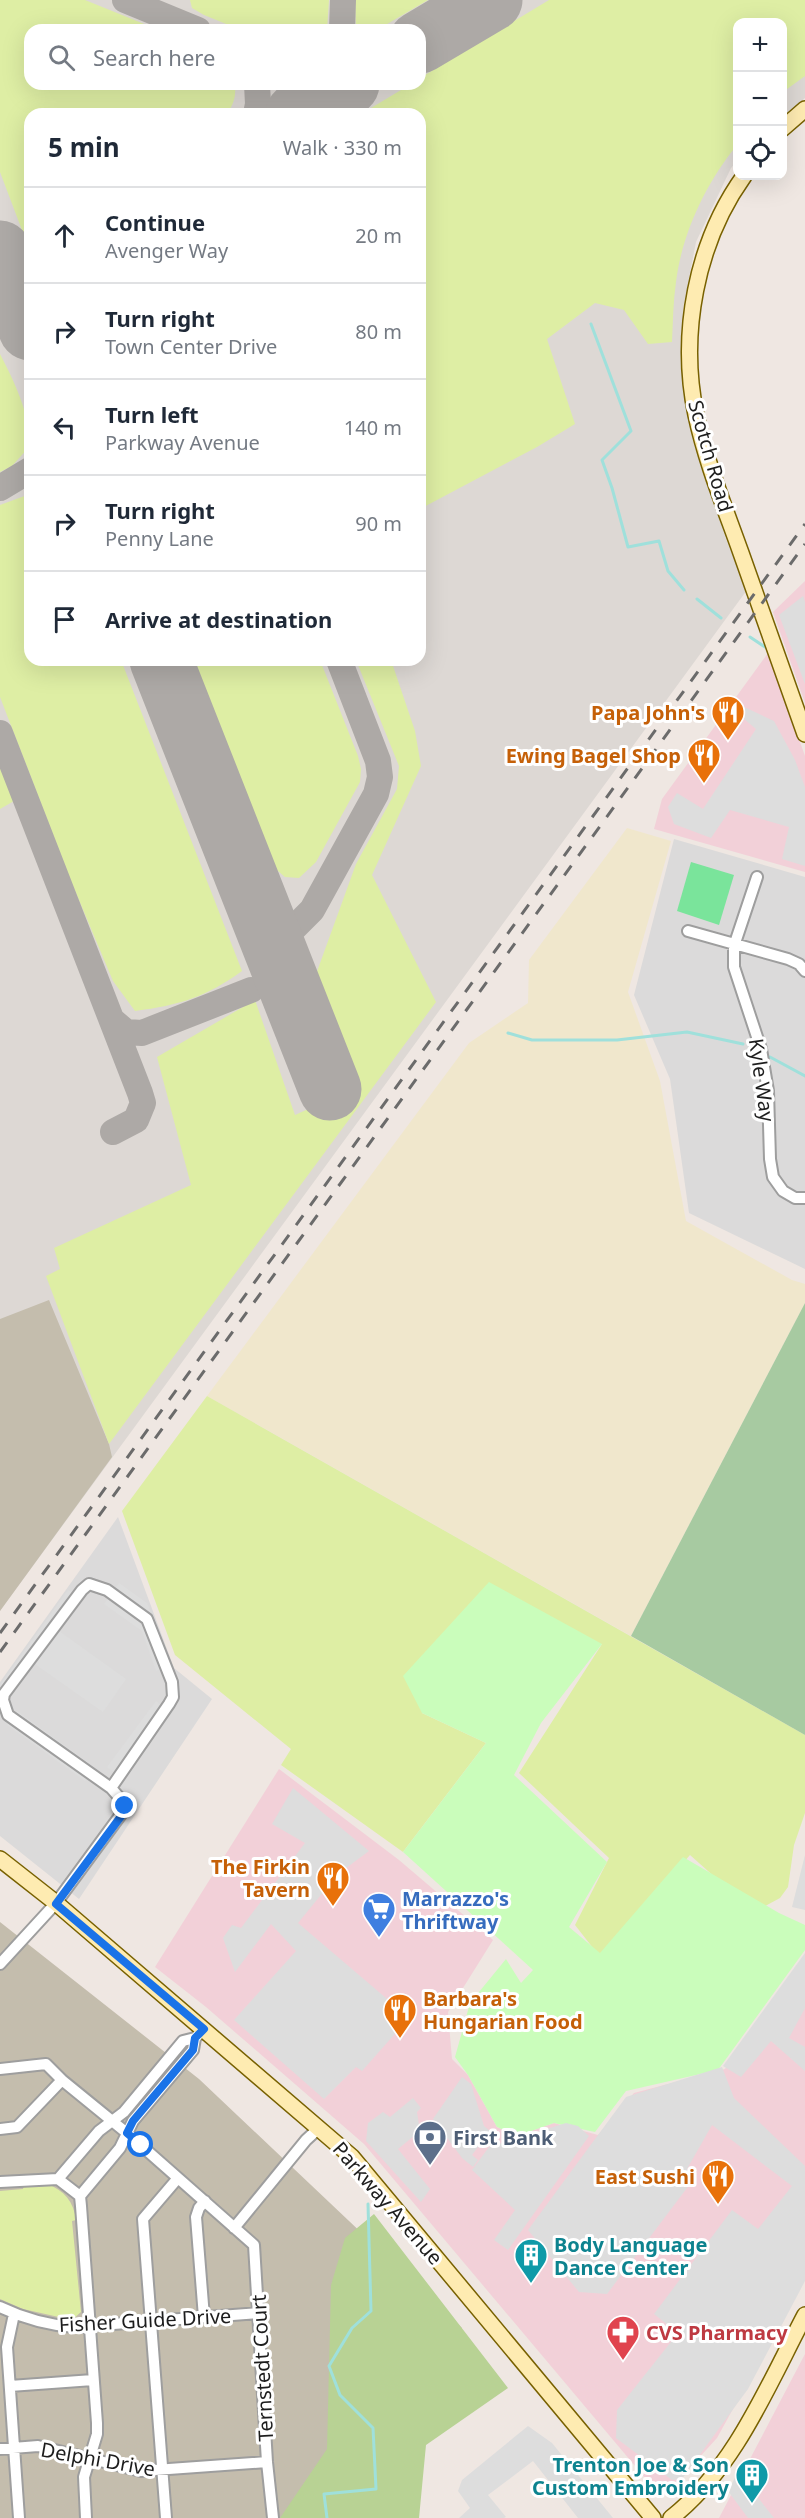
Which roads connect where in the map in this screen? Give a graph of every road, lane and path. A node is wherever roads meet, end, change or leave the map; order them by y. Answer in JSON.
{"nodes":[{"id":1,"x":805,"y":109,"type":"edge"},
{"id":2,"x":786,"y":126,"type":"edge"},
{"id":3,"x":742,"y":180,"type":"edge"},
{"id":4,"x":805,"y":734,"type":"edge"},
{"id":5,"x":757,"y":878,"type":"dead end"},
{"id":6,"x":688,"y":931,"type":"dead end"},
{"id":7,"x":734,"y":946,"type":"junction"},
{"id":8,"x":805,"y":971,"type":"edge"},
{"id":9,"x":805,"y":1198,"type":"edge"},
{"id":10,"x":111,"y":1788,"type":"junction"},
{"id":11,"x":0,"y":1859,"type":"edge"},
{"id":12,"x":56,"y":1904,"type":"junction"},
{"id":13,"x":0,"y":1964,"type":"edge"},
{"id":14,"x":200,"y":2033,"type":"junction"},
{"id":15,"x":0,"y":2069,"type":"edge"},
{"id":16,"x":62,"y":2080,"type":"junction"},
{"id":17,"x":113,"y":2121,"type":"junction"},
{"id":18,"x":319,"y":2128,"type":"junction"},
{"id":19,"x":0,"y":2129,"type":"edge"},
{"id":20,"x":127,"y":2133,"type":"junction"},
{"id":21,"x":178,"y":2178,"type":"junction"},
{"id":22,"x":58,"y":2179,"type":"junction"},
{"id":23,"x":0,"y":2182,"type":"edge"},
{"id":24,"x":80,"y":2196,"type":"junction"},
{"id":25,"x":205,"y":2201,"type":"junction"},
{"id":26,"x":234,"y":2228,"type":"junction"},
{"id":27,"x":0,"y":2307,"type":"edge"},
{"id":28,"x":258,"y":2313,"type":"junction"},
{"id":29,"x":14,"y":2314,"type":"junction"},
{"id":30,"x":805,"y":2315,"type":"edge"},
{"id":31,"x":204,"y":2317,"type":"junction"},
{"id":32,"x":151,"y":2321,"type":"junction"},
{"id":33,"x":90,"y":2326,"type":"junction"},
{"id":34,"x":93,"y":2380,"type":"junction"},
{"id":35,"x":10,"y":2386,"type":"junction"},
{"id":36,"x":15,"y":2448,"type":"junction"},
{"id":37,"x":0,"y":2449,"type":"edge"},
{"id":38,"x":90,"y":2458,"type":"junction"},
{"id":39,"x":267,"y":2462,"type":"junction"},
{"id":40,"x":163,"y":2471,"type":"junction"},
{"id":41,"x":19,"y":2518,"type":"edge"},
{"id":42,"x":86,"y":2518,"type":"edge"},
{"id":43,"x":166,"y":2518,"type":"edge"},
{"id":44,"x":273,"y":2518,"type":"edge"},
{"id":45,"x":653,"y":2518,"type":"edge"},
{"id":46,"x":671,"y":2518,"type":"edge"}],
"edges":[{"from":1,"to":2,"type":"main road"},
{"from":3,"to":4,"type":"main road","name":"Scotch Road"},
{"from":5,"to":7,"type":"street","name":"Kyle Way"},
{"from":6,"to":7,"type":"street"},
{"from":7,"to":8,"type":"street"},
{"from":7,"to":9,"type":"street","name":"Kyle Way"},
{"from":10,"to":10,"type":"street"},
{"from":10,"to":12,"type":"street"},
{"from":11,"to":12,"type":"main road","name":"Parkway Avenue"},
{"from":12,"to":13,"type":"street"},
{"from":12,"to":14,"type":"main road","name":"Parkway Avenue"},
{"from":14,"to":17,"type":"street"},
{"from":14,"to":18,"type":"main road","name":"Parkway Avenue"},
{"from":14,"to":20,"type":"street"},
{"from":15,"to":16,"type":"street","name":"Ternstedt Court"},
{"from":16,"to":17,"type":"street","name":"Ternstedt Court"},
{"from":16,"to":19,"type":"street"},
{"from":17,"to":20,"type":"street","name":"Ternstedt Court"},
{"from":17,"to":22,"type":"street"},
{"from":18,"to":26,"type":"street"},
{"from":18,"to":45,"type":"main road","name":"Parkway Avenue"},
{"from":20,"to":21,"type":"street","name":"Ternstedt Court"},
{"from":20,"to":24,"type":"street"},
{"from":21,"to":25,"type":"street","name":"Ternstedt Court"},
{"from":21,"to":32,"type":"street"},
{"from":22,"to":23,"type":"street"},
{"from":22,"to":24,"type":"street"},
{"from":24,"to":33,"type":"street"},
{"from":25,"to":26,"type":"street","name":"Ternstedt Court"},
{"from":25,"to":31,"type":"street"},
{"from":26,"to":28,"type":"street","name":"Ternstedt Court"},
{"from":27,"to":29,"type":"street","name":"Fisher Guide Drive"},
{"from":28,"to":31,"type":"street","name":"Fisher Guide Drive"},
{"from":28,"to":39,"type":"street","name":"Ternstedt Court"},
{"from":29,"to":33,"type":"street","name":"Fisher Guide Drive"},
{"from":29,"to":35,"type":"street"},
{"from":30,"to":46,"type":"main road"},
{"from":31,"to":32,"type":"street","name":"Fisher Guide Drive"},
{"from":32,"to":33,"type":"street","name":"Fisher Guide Drive"},
{"from":32,"to":40,"type":"street"},
{"from":33,"to":34,"type":"street"},
{"from":34,"to":35,"type":"street"},
{"from":34,"to":38,"type":"street"},
{"from":35,"to":36,"type":"street"},
{"from":36,"to":37,"type":"street","name":"Delphi Drive"},
{"from":36,"to":38,"type":"street","name":"Delphi Drive"},
{"from":36,"to":41,"type":"street"},
{"from":38,"to":40,"type":"street","name":"Delphi Drive"},
{"from":38,"to":42,"type":"street"},
{"from":39,"to":40,"type":"street","name":"Delphi Drive"},
{"from":39,"to":44,"type":"street","name":"Ternstedt Court"},
{"from":40,"to":43,"type":"street"}]}
